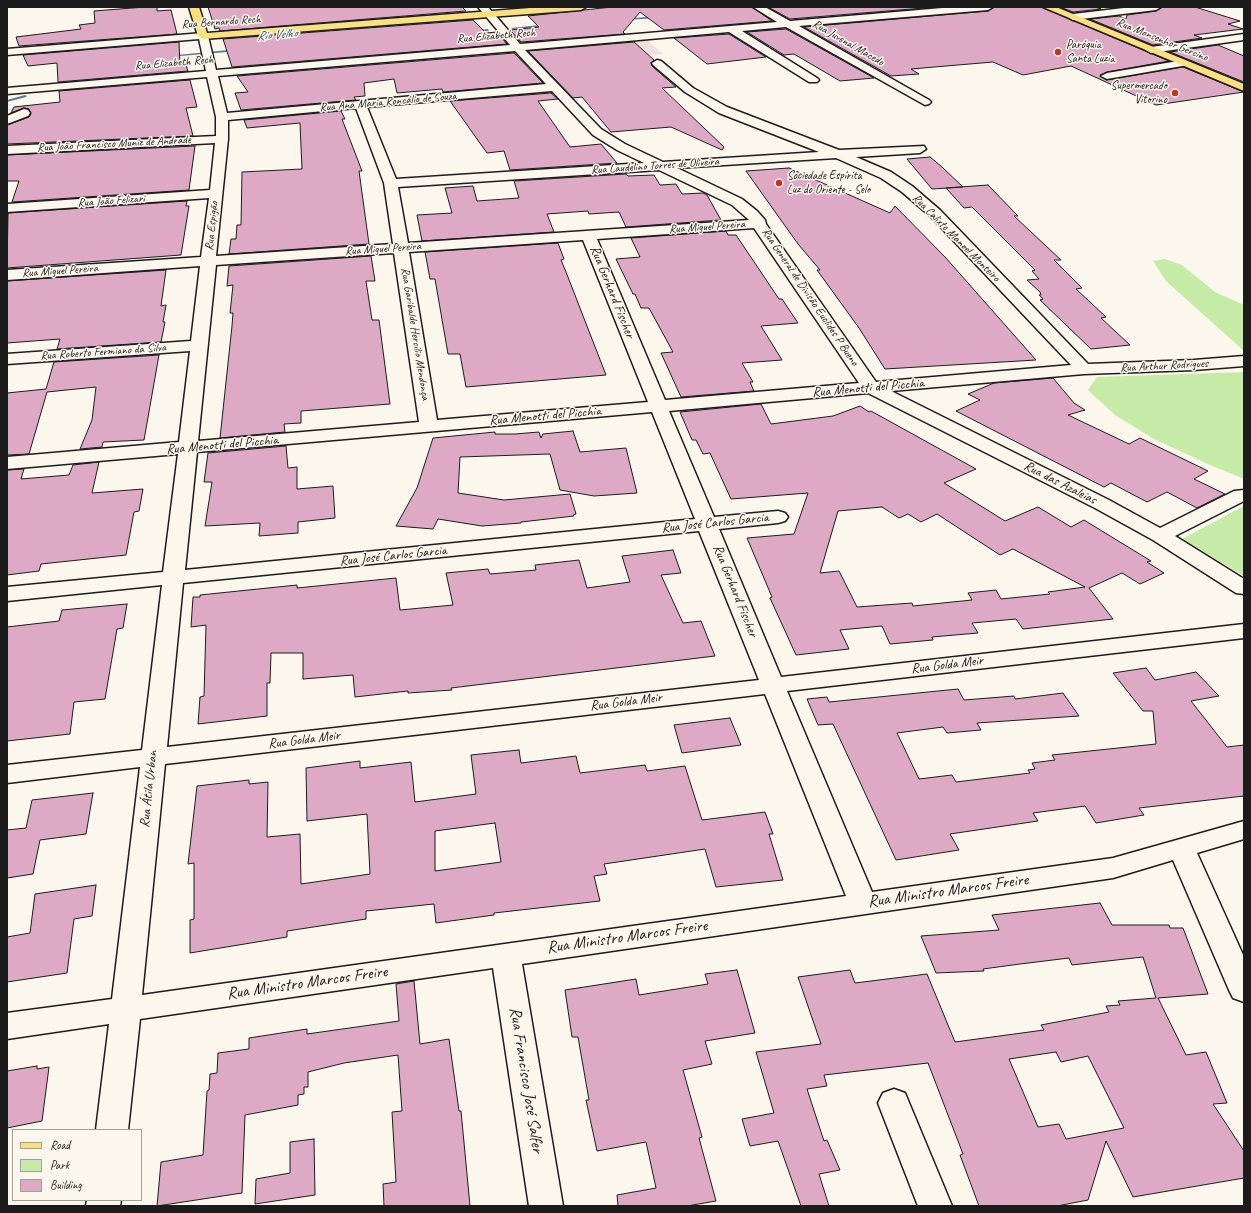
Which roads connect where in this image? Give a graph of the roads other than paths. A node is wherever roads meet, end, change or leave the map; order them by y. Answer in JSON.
{"nodes":[{"id":1,"x":194,"y":7,"type":"edge"},
{"id":2,"x":581,"y":7,"type":"edge"},
{"id":3,"x":758,"y":7,"type":"edge"},
{"id":4,"x":988,"y":7,"type":"edge"},
{"id":5,"x":1048,"y":7,"type":"edge"},
{"id":6,"x":1156,"y":7,"type":"edge"},
{"id":7,"x":486,"y":11,"type":"edge"},
{"id":8,"x":1073,"y":17,"type":"junction"},
{"id":9,"x":788,"y":24,"type":"junction"},
{"id":10,"x":731,"y":29,"type":"junction"},
{"id":11,"x":203,"y":36,"type":"junction"},
{"id":12,"x":1244,"y":37,"type":"edge"},
{"id":13,"x":517,"y":47,"type":"junction"},
{"id":14,"x":1151,"y":50,"type":"junction"},
{"id":15,"x":7,"y":52,"type":"edge"},
{"id":16,"x":1184,"y":63,"type":"junction"},
{"id":17,"x":657,"y":64,"type":"dead end"},
{"id":18,"x":212,"y":73,"type":"junction"},
{"id":19,"x":1106,"y":76,"type":"dead end"},
{"id":20,"x":813,"y":80,"type":"dead end"},
{"id":21,"x":554,"y":87,"type":"junction"},
{"id":22,"x":1244,"y":88,"type":"edge"},
{"id":23,"x":7,"y":91,"type":"edge"},
{"id":24,"x":925,"y":102,"type":"dead end"},
{"id":25,"x":360,"y":104,"type":"junction"},
{"id":26,"x":24,"y":113,"type":"dead end"},
{"id":27,"x":222,"y":117,"type":"junction"},
{"id":28,"x":7,"y":120,"type":"edge"},
{"id":29,"x":222,"y":139,"type":"junction"},
{"id":30,"x":920,"y":149,"type":"dead end"},
{"id":31,"x":7,"y":150,"type":"edge"},
{"id":32,"x":840,"y":154,"type":"junction"},
{"id":33,"x":663,"y":166,"type":"junction"},
{"id":34,"x":390,"y":183,"type":"junction"},
{"id":35,"x":215,"y":194,"type":"junction"},
{"id":36,"x":7,"y":208,"type":"edge"},
{"id":37,"x":760,"y":223,"type":"junction"},
{"id":38,"x":588,"y":235,"type":"junction"},
{"id":39,"x":401,"y":248,"type":"junction"},
{"id":40,"x":208,"y":261,"type":"junction"},
{"id":41,"x":7,"y":275,"type":"edge"},
{"id":42,"x":199,"y":345,"type":"junction"},
{"id":43,"x":7,"y":359,"type":"edge"},
{"id":44,"x":1244,"y":361,"type":"edge"},
{"id":45,"x":1084,"y":370,"type":"junction"},
{"id":46,"x":871,"y":388,"type":"junction"},
{"id":47,"x":659,"y":406,"type":"junction"},
{"id":48,"x":429,"y":427,"type":"junction"},
{"id":49,"x":187,"y":448,"type":"junction"},
{"id":50,"x":7,"y":463,"type":"edge"},
{"id":51,"x":1241,"y":496,"type":"dead end"},
{"id":52,"x":778,"y":517,"type":"dead end"},
{"id":53,"x":707,"y":524,"type":"junction"},
{"id":54,"x":1160,"y":536,"type":"junction"},
{"id":55,"x":173,"y":578,"type":"junction"},
{"id":56,"x":1244,"y":588,"type":"edge"},
{"id":57,"x":7,"y":594,"type":"edge"},
{"id":58,"x":1244,"y":631,"type":"edge"},
{"id":59,"x":773,"y":685,"type":"junction"},
{"id":60,"x":153,"y":757,"type":"junction"},
{"id":61,"x":7,"y":774,"type":"edge"},
{"id":62,"x":1244,"y":830,"type":"edge"},
{"id":63,"x":1182,"y":849,"type":"junction"},
{"id":64,"x":863,"y":904,"type":"junction"},
{"id":65,"x":506,"y":955,"type":"junction"},
{"id":66,"x":1244,"y":990,"type":"edge"},
{"id":67,"x":125,"y":1009,"type":"junction"},
{"id":68,"x":7,"y":1026,"type":"edge"},
{"id":69,"x":894,"y":1102,"type":"dead end"},
{"id":70,"x":112,"y":1129,"type":"edge"},
{"id":71,"x":546,"y":1206,"type":"edge"},
{"id":72,"x":935,"y":1206,"type":"edge"}],
"edges":[{"from":1,"to":11,"type":"main road","name":"Rua Espigão"},
{"from":2,"to":7,"type":"main road","name":"Rua Bernardo Rech"},
{"from":3,"to":9,"type":"street","name":"Rua Juvenal Macedo"},
{"from":4,"to":9,"type":"street","name":"Rua Elizabeth Rech"},
{"from":5,"to":8,"type":"main road","name":"Rua Monsenhor Gercino"},
{"from":6,"to":8,"type":"street"},
{"from":7,"to":11,"type":"main road","name":"Rua Bernardo Rech"},
{"from":7,"to":13,"type":"street","name":"Rua General de Divisão Euclides P Bueno"},
{"from":8,"to":14,"type":"main road","name":"Rua Monsenhor Gercino"},
{"from":9,"to":10,"type":"street","name":"Rua Elizabeth Rech"},
{"from":9,"to":24,"type":"street","name":"Rua Juvenal Macedo"},
{"from":10,"to":13,"type":"street","name":"Rua Elizabeth Rech"},
{"from":10,"to":20,"type":"street"},
{"from":11,"to":15,"type":"street","name":"Rua Bernardo Rech"},
{"from":11,"to":18,"type":"street","name":"Rua Espigão"},
{"from":12,"to":14,"type":"street"},
{"from":13,"to":18,"type":"street","name":"Rua Elizabeth Rech"},
{"from":13,"to":21,"type":"street","name":"Rua General de Divisão Euclides P Bueno"},
{"from":14,"to":16,"type":"main road","name":"Rua Monsenhor Gercino"},
{"from":16,"to":19,"type":"street"},
{"from":16,"to":22,"type":"main road","name":"Rua Monsenhor Gercino"},
{"from":17,"to":32,"type":"street","name":"Rua Calixto Manoel Monteiro"},
{"from":18,"to":23,"type":"street","name":"Rua Elizabeth Rech"},
{"from":18,"to":27,"type":"street","name":"Rua Espigão"},
{"from":21,"to":25,"type":"street","name":"Rua Ana Maria Roncálio de Souza"},
{"from":21,"to":33,"type":"street","name":"Rua General de Divisão Euclides P Bueno"},
{"from":25,"to":27,"type":"street","name":"Rua Ana Maria Roncálio de Souza"},
{"from":25,"to":34,"type":"street","name":"Rua Garibalde Hercílio Mendonça"},
{"from":26,"to":28,"type":"street"},
{"from":27,"to":29,"type":"street","name":"Rua Espigão"},
{"from":29,"to":31,"type":"street","name":"Rua João Francisco Muniz de Andrade"},
{"from":29,"to":35,"type":"street","name":"Rua Espigão"},
{"from":30,"to":32,"type":"street","name":"Rua Laudelino Torres de Oliveira"},
{"from":32,"to":33,"type":"street","name":"Rua Laudelino Torres de Oliveira"},
{"from":32,"to":45,"type":"street","name":"Rua Calixto Manoel Monteiro"},
{"from":33,"to":34,"type":"street","name":"Rua Laudelino Torres de Oliveira"},
{"from":33,"to":37,"type":"street","name":"Rua General de Divisão Euclides P Bueno"},
{"from":34,"to":39,"type":"street","name":"Rua Garibalde Hercílio Mendonça"},
{"from":35,"to":36,"type":"street","name":"Rua João Felizari"},
{"from":35,"to":40,"type":"street","name":"Rua Espigão"},
{"from":37,"to":38,"type":"street","name":"Rua Miguel Pereira"},
{"from":37,"to":46,"type":"street","name":"Rua General de Divisão Euclides P Bueno"},
{"from":38,"to":39,"type":"street","name":"Rua Miguel Pereira"},
{"from":38,"to":47,"type":"street","name":"Rua Gerhard Fischer"},
{"from":39,"to":40,"type":"street","name":"Rua Miguel Pereira"},
{"from":39,"to":48,"type":"street","name":"Rua Garibalde Hercílio Mendonça"},
{"from":40,"to":41,"type":"street","name":"Rua Miguel Pereira"},
{"from":40,"to":42,"type":"street","name":"Rua Espigão"},
{"from":42,"to":43,"type":"street","name":"Rua Roberto Fermiano da Silva"},
{"from":42,"to":49,"type":"street","name":"Rua Espigão"},
{"from":44,"to":45,"type":"street","name":"Rua Arthur Rodrigues"},
{"from":45,"to":46,"type":"street","name":"Rua Menotti del Picchia"},
{"from":46,"to":47,"type":"street","name":"Rua Menotti del Picchia"},
{"from":46,"to":54,"type":"street","name":"Rua das Azaleias"},
{"from":47,"to":48,"type":"street","name":"Rua Menotti del Picchia"},
{"from":47,"to":53,"type":"street","name":"Rua Gerhard Fischer"},
{"from":48,"to":49,"type":"street","name":"Rua Menotti del Picchia"},
{"from":49,"to":50,"type":"street","name":"Rua Menotti del Picchia"},
{"from":49,"to":55,"type":"street","name":"Rua Átila Urban"},
{"from":51,"to":54,"type":"street"},
{"from":52,"to":53,"type":"street","name":"Rua José Carlos Garcia"},
{"from":53,"to":55,"type":"street","name":"Rua José Carlos Garcia"},
{"from":53,"to":59,"type":"street","name":"Rua Gerhard Fischer"},
{"from":54,"to":56,"type":"street","name":"Rua das Azaleias"},
{"from":55,"to":57,"type":"street","name":"Rua José Carlos Garcia"},
{"from":55,"to":60,"type":"street","name":"Rua Átila Urban"},
{"from":58,"to":59,"type":"street","name":"Rua Golda Meir"},
{"from":59,"to":60,"type":"street","name":"Rua Golda Meir"},
{"from":59,"to":64,"type":"street","name":"Rua Gerhard Fischer"},
{"from":60,"to":61,"type":"street","name":"Rua Golda Meir"},
{"from":60,"to":67,"type":"street","name":"Rua Átila Urban"},
{"from":62,"to":63,"type":"street","name":"Rua Ministro Marcos Freire"},
{"from":63,"to":64,"type":"street","name":"Rua Ministro Marcos Freire"},
{"from":63,"to":66,"type":"street"},
{"from":64,"to":65,"type":"street","name":"Rua Ministro Marcos Freire"},
{"from":65,"to":67,"type":"street","name":"Rua Ministro Marcos Freire"},
{"from":65,"to":71,"type":"street","name":"Rua Francisco José Salfer"},
{"from":67,"to":68,"type":"street","name":"Rua Ministro Marcos Freire"},
{"from":67,"to":70,"type":"street","name":"Rua Átila Urban"},
{"from":69,"to":72,"type":"street"}]}
